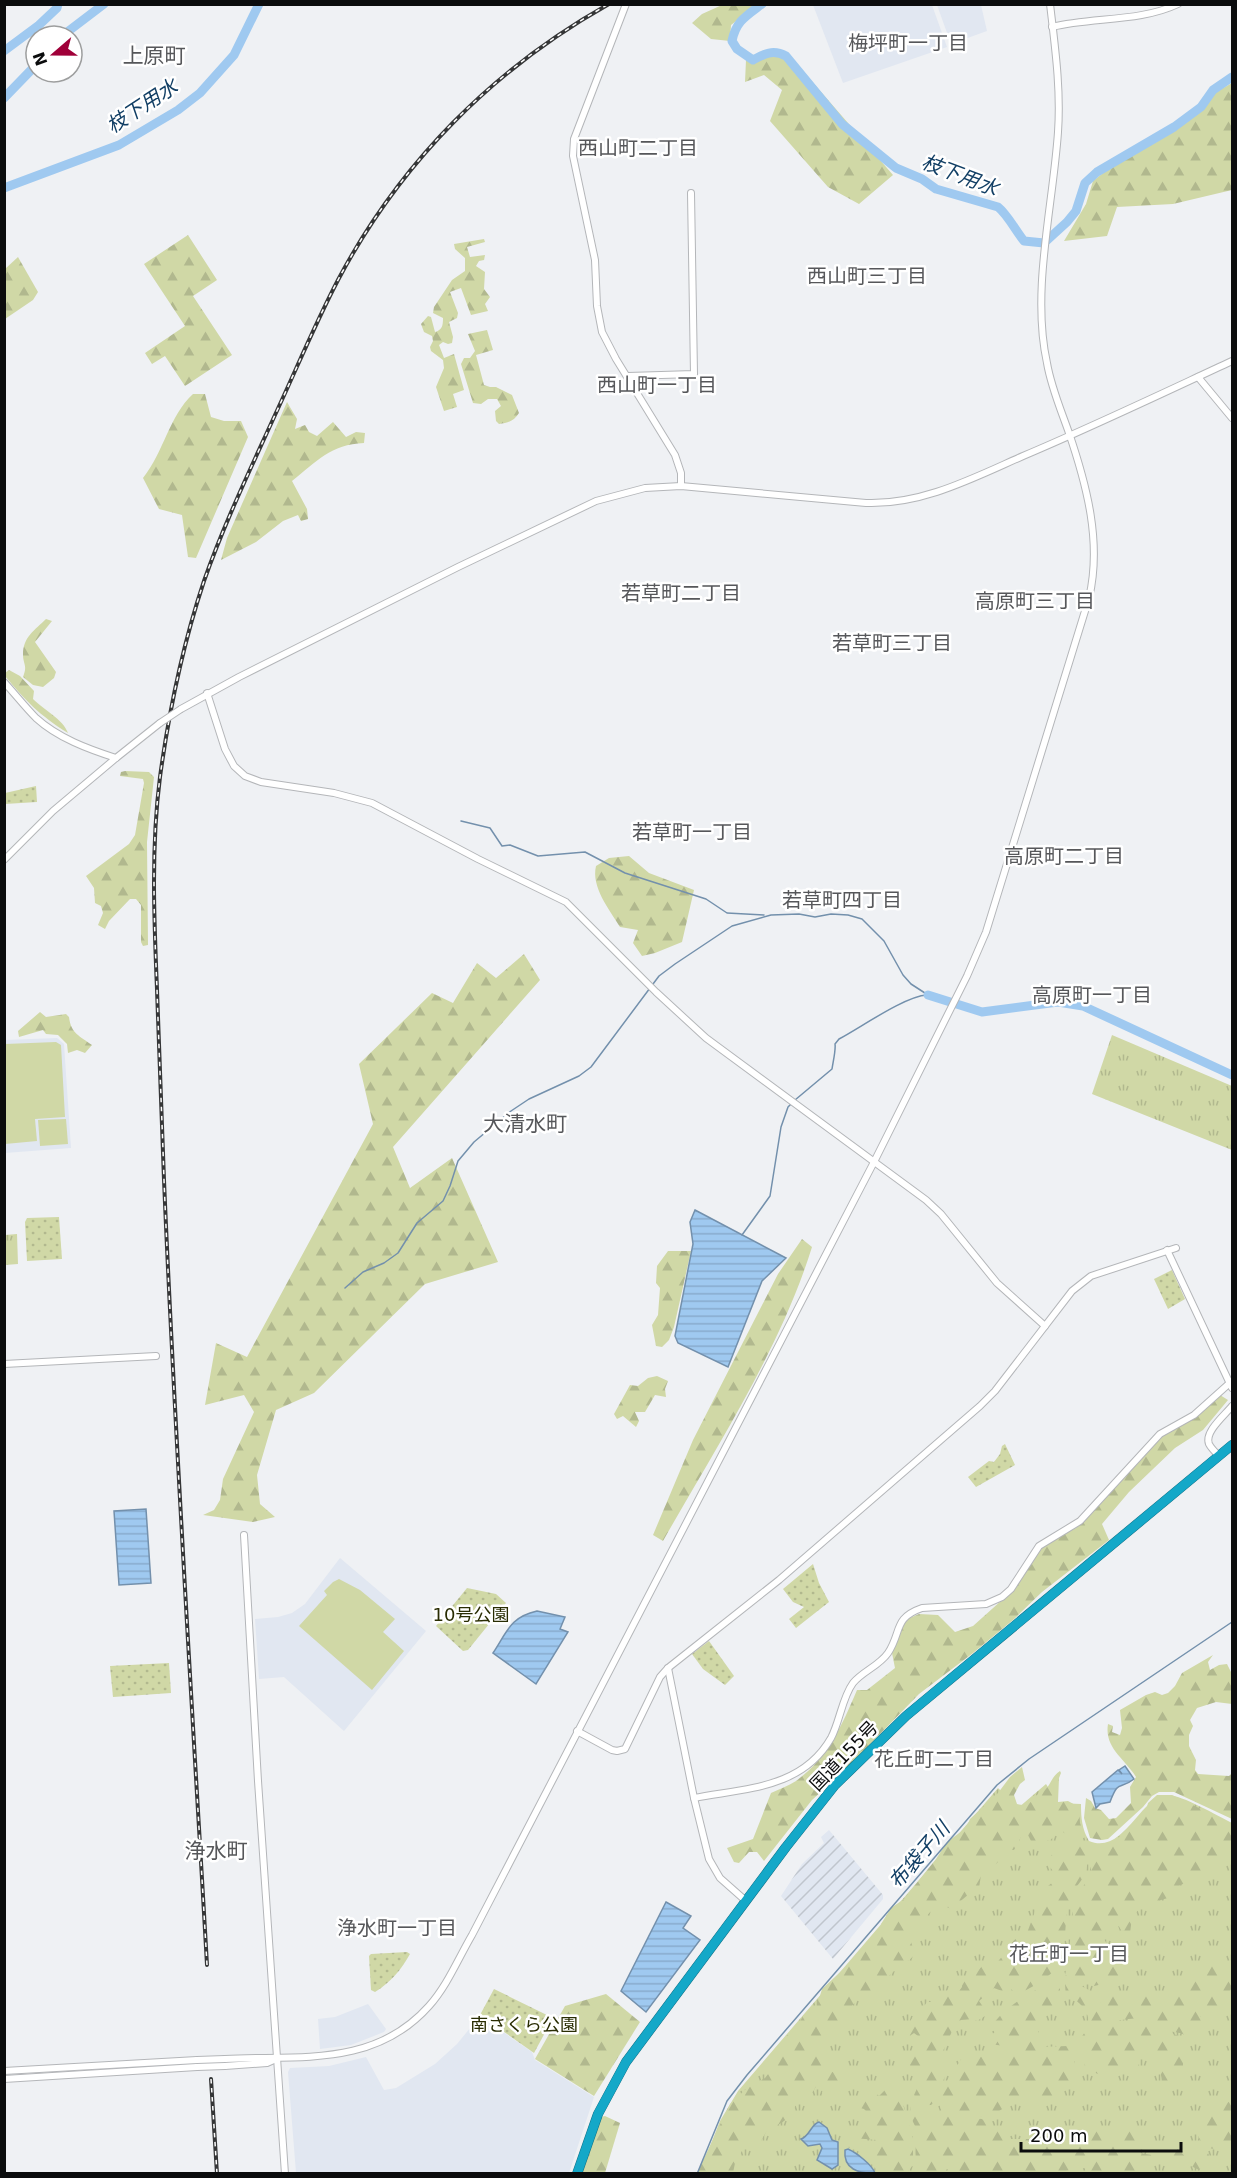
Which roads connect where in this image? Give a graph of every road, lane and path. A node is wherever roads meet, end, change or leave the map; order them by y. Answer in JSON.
{"nodes":[{"id":1,"x":627,"y":4,"type":"edge"},
{"id":2,"x":1050,"y":4,"type":"edge"},
{"id":3,"x":1178,"y":4,"type":"edge"},
{"id":4,"x":1052,"y":27,"type":"junction"},
{"id":5,"x":691,"y":193,"type":"dead end"},
{"id":6,"x":1233,"y":361,"type":"edge"},
{"id":7,"x":628,"y":376,"type":"junction"},
{"id":8,"x":1198,"y":377,"type":"junction"},
{"id":9,"x":1233,"y":418,"type":"edge"},
{"id":10,"x":1070,"y":436,"type":"junction"},
{"id":11,"x":681,"y":486,"type":"junction"},
{"id":12,"x":4,"y":682,"type":"edge"},
{"id":13,"x":207,"y":693,"type":"junction"},
{"id":14,"x":116,"y":758,"type":"junction"},
{"id":15,"x":4,"y":860,"type":"edge"},
{"id":16,"x":874,"y":1162,"type":"junction"},
{"id":17,"x":1176,"y":1248,"type":"dead end"},
{"id":18,"x":1167,"y":1250,"type":"junction"},
{"id":19,"x":1045,"y":1326,"type":"junction"},
{"id":20,"x":156,"y":1356,"type":"dead end"},
{"id":21,"x":4,"y":1364,"type":"edge"},
{"id":22,"x":1232,"y":1384,"type":"edge"},
{"id":23,"x":1233,"y":1406,"type":"edge"},
{"id":24,"x":1233,"y":1445,"type":"edge"},
{"id":25,"x":1219,"y":1456,"type":"junction"},
{"id":26,"x":244,"y":1535,"type":"dead end"},
{"id":27,"x":668,"y":1668,"type":"junction"},
{"id":28,"x":577,"y":1731,"type":"junction"},
{"id":29,"x":694,"y":1798,"type":"junction"},
{"id":30,"x":746,"y":1902,"type":"junction"},
{"id":31,"x":276,"y":2058,"type":"junction"},
{"id":32,"x":197,"y":2063,"type":"junction"},
{"id":33,"x":4,"y":2071,"type":"edge"},
{"id":34,"x":4,"y":2079,"type":"edge"},
{"id":35,"x":285,"y":2174,"type":"edge"},
{"id":36,"x":577,"y":2174,"type":"edge"}],
"edges":[{"from":1,"to":7,"type":"street"},
{"from":2,"to":4,"type":"street"},
{"from":3,"to":4,"type":"street"},
{"from":4,"to":10,"type":"street"},
{"from":5,"to":7,"type":"street"},
{"from":6,"to":8,"type":"street"},
{"from":7,"to":11,"type":"street"},
{"from":8,"to":9,"type":"street"},
{"from":8,"to":10,"type":"street"},
{"from":10,"to":11,"type":"street"},
{"from":10,"to":16,"type":"street"},
{"from":11,"to":13,"type":"street"},
{"from":12,"to":14,"type":"street"},
{"from":13,"to":14,"type":"street","bridge":true},
{"from":13,"to":16,"type":"street"},
{"from":14,"to":15,"type":"street"},
{"from":16,"to":19,"type":"street"},
{"from":16,"to":28,"type":"street"},
{"from":17,"to":18,"type":"street"},
{"from":18,"to":19,"type":"street"},
{"from":18,"to":22,"type":"street"},
{"from":19,"to":27,"type":"street"},
{"from":20,"to":21,"type":"street"},
{"from":22,"to":29,"type":"street"},
{"from":23,"to":25,"type":"street"},
{"from":24,"to":25,"type":"highway","name":"国道155号"},
{"from":25,"to":30,"type":"highway","name":"国道155号"},
{"from":26,"to":31,"type":"street"},
{"from":27,"to":28,"type":"street"},
{"from":27,"to":29,"type":"street"},
{"from":28,"to":31,"type":"street"},
{"from":29,"to":30,"type":"street"},
{"from":30,"to":36,"type":"highway","name":"国道155号"},
{"from":31,"to":32,"type":"street","bridge":true},
{"from":31,"to":35,"type":"street"},
{"from":32,"to":33,"type":"street"},
{"from":32,"to":34,"type":"street"}]}
